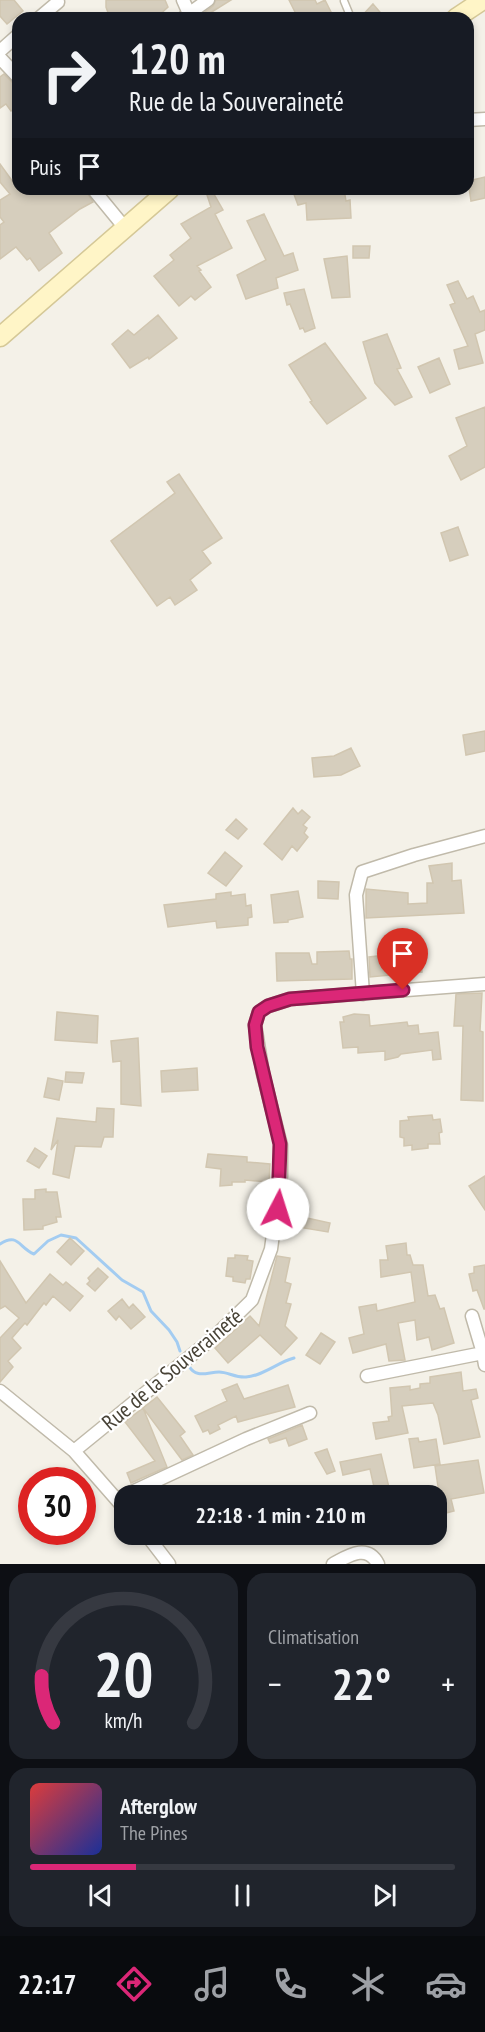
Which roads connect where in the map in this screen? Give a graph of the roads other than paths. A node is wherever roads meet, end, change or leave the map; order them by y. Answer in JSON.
{"nodes":[{"id":1,"x":208,"y":0,"type":"edge"},
{"id":2,"x":483,"y":0,"type":"edge"},
{"id":3,"x":58,"y":2,"type":"dead end"},
{"id":4,"x":46,"y":12,"type":"edge"},
{"id":5,"x":193,"y":12,"type":"edge"},
{"id":6,"x":465,"y":12,"type":"edge"},
{"id":7,"x":12,"y":40,"type":"edge"},
{"id":8,"x":0,"y":51,"type":"edge"},
{"id":9,"x":0,"y":58,"type":"edge"},
{"id":10,"x":12,"y":71,"type":"edge"},
{"id":11,"x":98,"y":195,"type":"edge"},
{"id":12,"x":163,"y":195,"type":"edge"},
{"id":13,"x":125,"y":228,"type":"junction"},
{"id":14,"x":0,"y":337,"type":"edge"},
{"id":15,"x":485,"y":836,"type":"edge"},
{"id":16,"x":485,"y":984,"type":"edge"},
{"id":17,"x":363,"y":994,"type":"junction"},
{"id":18,"x":472,"y":1316,"type":"dead end"},
{"id":19,"x":484,"y":1359,"type":"edge"},
{"id":20,"x":367,"y":1376,"type":"dead end"},
{"id":21,"x":0,"y":1391,"type":"edge"},
{"id":22,"x":310,"y":1413,"type":"dead end"},
{"id":23,"x":74,"y":1451,"type":"junction"},
{"id":24,"x":158,"y":1485,"type":"edge"},
{"id":25,"x":114,"y":1496,"type":"edge"},
{"id":26,"x":154,"y":1545,"type":"edge"},
{"id":27,"x":169,"y":1564,"type":"edge"},
{"id":28,"x":333,"y":1564,"type":"edge"},
{"id":29,"x":378,"y":1564,"type":"edge"}],
"edges":[{"from":1,"to":5,"type":"street"},
{"from":2,"to":6,"type":"street"},
{"from":3,"to":4,"type":"street"},
{"from":7,"to":8,"type":"street"},
{"from":9,"to":10,"type":"street"},
{"from":11,"to":13,"type":"street"},
{"from":12,"to":13,"type":"street"},
{"from":13,"to":14,"type":"street"},
{"from":15,"to":17,"type":"street"},
{"from":16,"to":17,"type":"street","name":"Rue de la Souveraineté"},
{"from":17,"to":23,"type":"street","name":"Rue de la Souveraineté"},
{"from":18,"to":19,"type":"street"},
{"from":19,"to":20,"type":"street"},
{"from":21,"to":23,"type":"street"},
{"from":22,"to":24,"type":"street"},
{"from":23,"to":25,"type":"street"},
{"from":26,"to":27,"type":"street"},
{"from":28,"to":29,"type":"street"}]}
